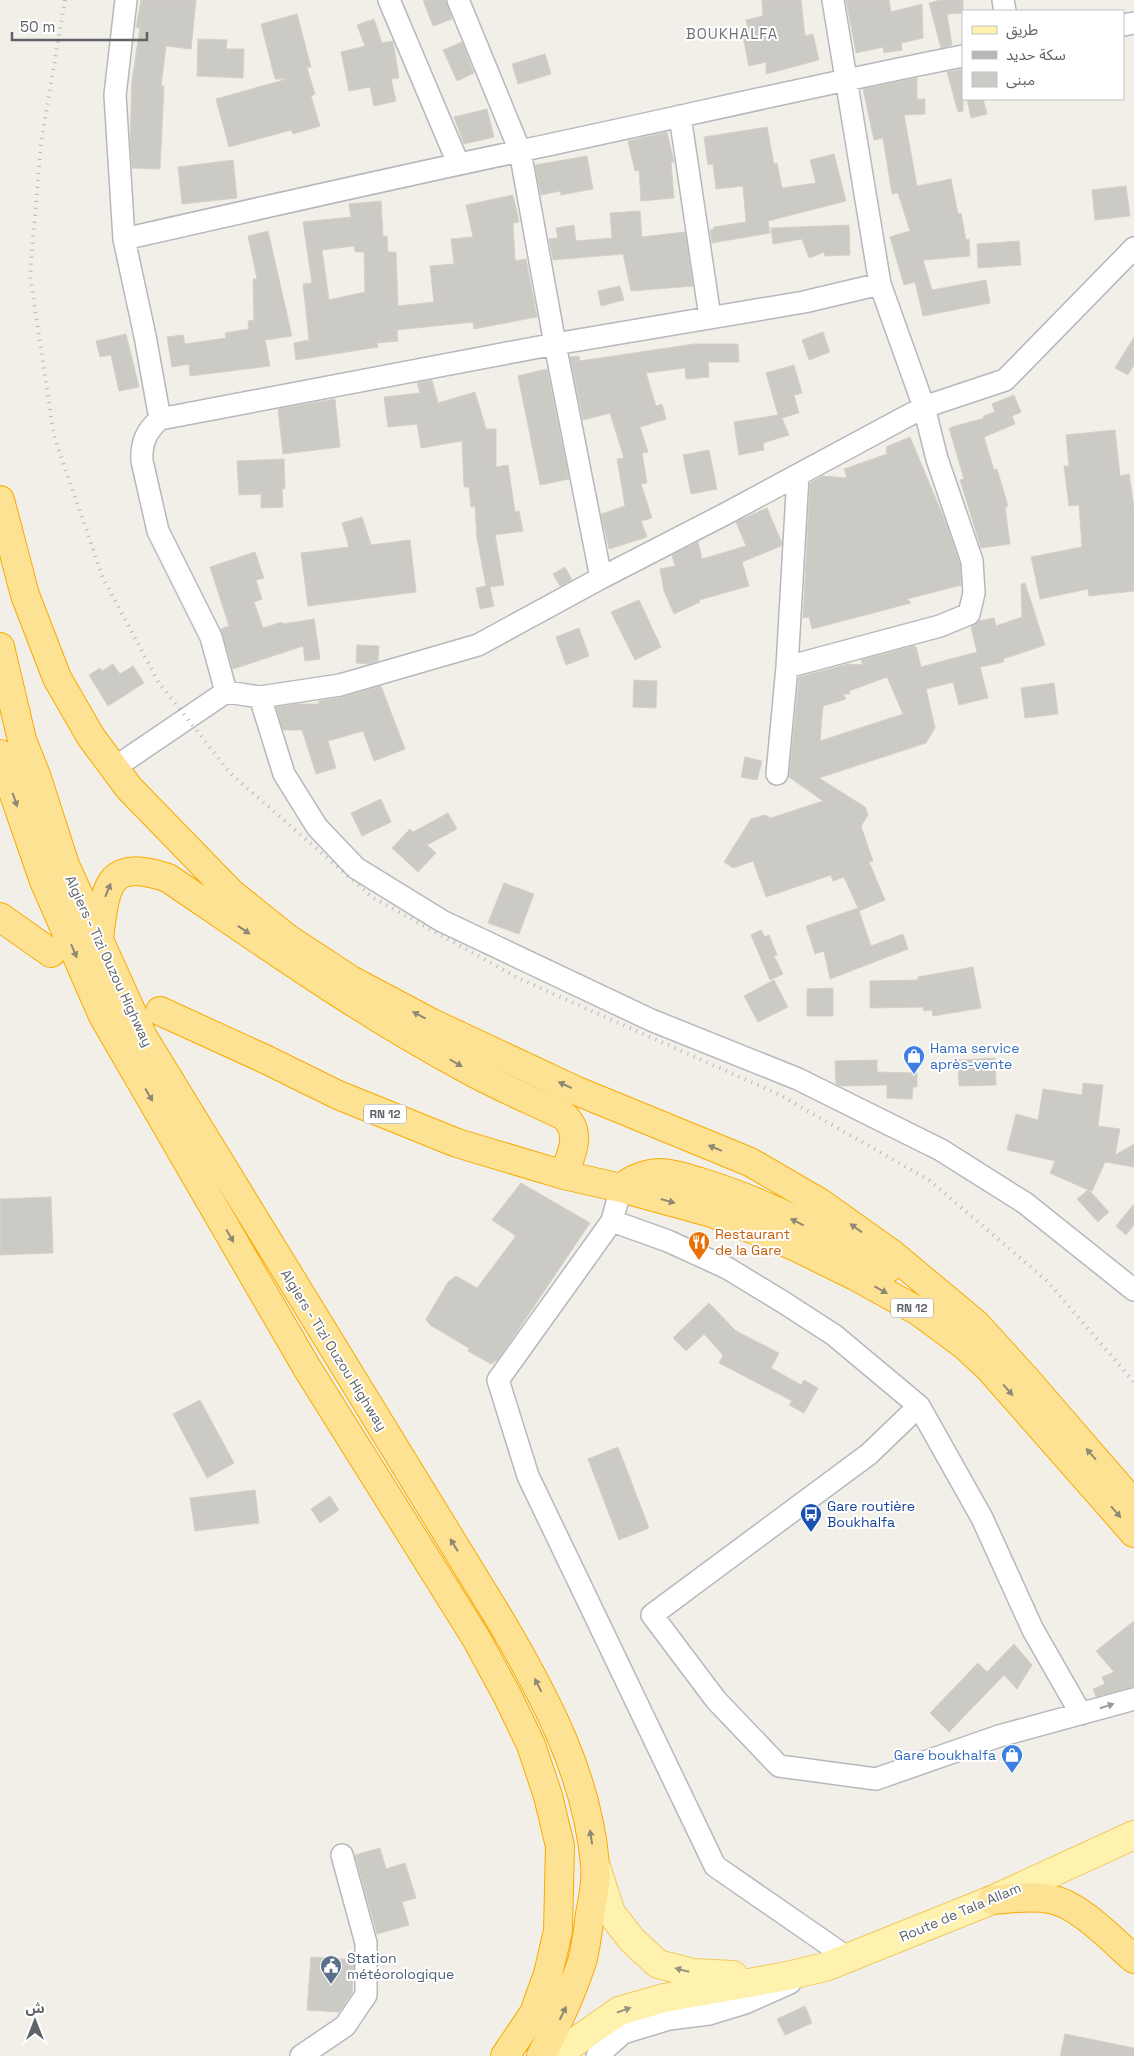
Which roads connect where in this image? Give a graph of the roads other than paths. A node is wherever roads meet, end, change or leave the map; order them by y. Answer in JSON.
{"nodes":[{"id":1,"x":126,"y":0,"type":"edge"},
{"id":2,"x":389,"y":0,"type":"edge"},
{"id":3,"x":458,"y":0,"type":"edge"},
{"id":4,"x":833,"y":0,"type":"edge"},
{"id":5,"x":962,"y":56,"type":"edge"},
{"id":6,"x":845,"y":79,"type":"junction"},
{"id":7,"x":680,"y":116,"type":"junction"},
{"id":8,"x":520,"y":151,"type":"junction"},
{"id":9,"x":458,"y":163,"type":"junction"},
{"id":10,"x":124,"y":239,"type":"junction"},
{"id":11,"x":1134,"y":248,"type":"edge"},
{"id":12,"x":880,"y":284,"type":"junction"},
{"id":13,"x":710,"y":317,"type":"junction"},
{"id":14,"x":554,"y":344,"type":"junction"},
{"id":15,"x":924,"y":407,"type":"junction"},
{"id":16,"x":160,"y":419,"type":"junction"},
{"id":17,"x":798,"y":475,"type":"junction"},
{"id":18,"x":0,"y":500,"type":"edge"},
{"id":19,"x":601,"y":578,"type":"junction"},
{"id":20,"x":0,"y":647,"type":"edge"},
{"id":21,"x":787,"y":667,"type":"junction"},
{"id":22,"x":226,"y":692,"type":"junction"},
{"id":23,"x":260,"y":697,"type":"junction"},
{"id":24,"x":0,"y":754,"type":"edge"},
{"id":25,"x":114,"y":768,"type":"junction"},
{"id":26,"x":777,"y":774,"type":"dead end"},
{"id":27,"x":0,"y":917,"type":"edge"},
{"id":28,"x":99,"y":938,"type":"junction"},
{"id":29,"x":51,"y":953,"type":"dead end"},
{"id":30,"x":160,"y":1011,"type":"dead end"},
{"id":31,"x":564,"y":1175,"type":"junction"},
{"id":32,"x":621,"y":1188,"type":"junction"},
{"id":33,"x":612,"y":1221,"type":"junction"},
{"id":34,"x":1134,"y":1290,"type":"edge"},
{"id":35,"x":976,"y":1324,"type":"junction"},
{"id":36,"x":920,"y":1406,"type":"junction"},
{"id":37,"x":1134,"y":1504,"type":"edge"},
{"id":38,"x":1134,"y":1533,"type":"edge"},
{"id":39,"x":1134,"y":1698,"type":"edge"},
{"id":40,"x":1080,"y":1714,"type":"junction"},
{"id":41,"x":1134,"y":1835,"type":"edge"},
{"id":42,"x":342,"y":1855,"type":"dead end"},
{"id":43,"x":596,"y":1867,"type":"junction"},
{"id":44,"x":992,"y":1900,"type":"junction"},
{"id":45,"x":1134,"y":1960,"type":"edge"},
{"id":46,"x":837,"y":1962,"type":"junction"},
{"id":47,"x":782,"y":1977,"type":"junction"},
{"id":48,"x":301,"y":2056,"type":"edge"},
{"id":49,"x":505,"y":2056,"type":"edge"},
{"id":50,"x":541,"y":2056,"type":"edge"},
{"id":51,"x":555,"y":2056,"type":"edge"},
{"id":52,"x":597,"y":2056,"type":"edge"}],
"edges":[{"from":1,"to":10,"type":"street"},
{"from":2,"to":9,"type":"street"},
{"from":3,"to":8,"type":"street"},
{"from":4,"to":6,"type":"street"},
{"from":5,"to":6,"type":"street"},
{"from":6,"to":7,"type":"street"},
{"from":6,"to":12,"type":"street"},
{"from":7,"to":8,"type":"street"},
{"from":7,"to":13,"type":"street"},
{"from":8,"to":9,"type":"street"},
{"from":8,"to":14,"type":"street"},
{"from":9,"to":10,"type":"street"},
{"from":10,"to":16,"type":"street"},
{"from":11,"to":15,"type":"street"},
{"from":12,"to":13,"type":"street"},
{"from":12,"to":15,"type":"street"},
{"from":13,"to":14,"type":"street"},
{"from":14,"to":16,"type":"street"},
{"from":14,"to":19,"type":"street"},
{"from":15,"to":17,"type":"street"},
{"from":15,"to":21,"type":"street"},
{"from":16,"to":22,"type":"street"},
{"from":17,"to":19,"type":"street"},
{"from":17,"to":21,"type":"street"},
{"from":18,"to":25,"type":"highway"},
{"from":19,"to":23,"type":"street"},
{"from":20,"to":28,"type":"highway","name":"Algiers - Tizi Ouzou Highway"},
{"from":21,"to":26,"type":"street"},
{"from":22,"to":23,"type":"street"},
{"from":22,"to":25,"type":"street"},
{"from":23,"to":34,"type":"street"},
{"from":24,"to":49,"type":"highway","name":"Algiers - Tizi Ouzou Highway","one_way":true},
{"from":35,"to":25,"type":"highway","one_way":true},
{"from":27,"to":29,"type":"highway"},
{"from":28,"to":31,"type":"highway","one_way":true},
{"from":43,"to":28,"type":"highway","name":"Algiers - Tizi Ouzou Highway","one_way":true},
{"from":30,"to":31,"type":"highway","number":"RN 12"},
{"from":31,"to":32,"type":"highway","number":"RN 12"},
{"from":32,"to":33,"type":"street"},
{"from":35,"to":32,"type":"highway","number":"RN 12","one_way":true},
{"from":32,"to":38,"type":"highway","number":"RN 12","one_way":true},
{"from":33,"to":36,"type":"street"},
{"from":33,"to":46,"type":"street"},
{"from":37,"to":35,"type":"highway","number":"RN 12","one_way":true},
{"from":36,"to":40,"type":"street"},
{"from":36,"to":40,"type":"street"},
{"from":40,"to":39,"type":"street","one_way":true},
{"from":41,"to":44,"type":"main road","name":"Route de Tala Allam"},
{"from":42,"to":48,"type":"street"},
{"from":47,"to":43,"type":"main road","one_way":true},
{"from":50,"to":43,"type":"highway","name":"Algiers - Tizi Ouzou Highway","one_way":true},
{"from":44,"to":45,"type":"highway"},
{"from":44,"to":46,"type":"main road","name":"Route de Tala Allam"},
{"from":46,"to":47,"type":"main road","name":"Route de Tala Allam"},
{"from":46,"to":52,"type":"street"},
{"from":51,"to":47,"type":"main road","one_way":true}]}
